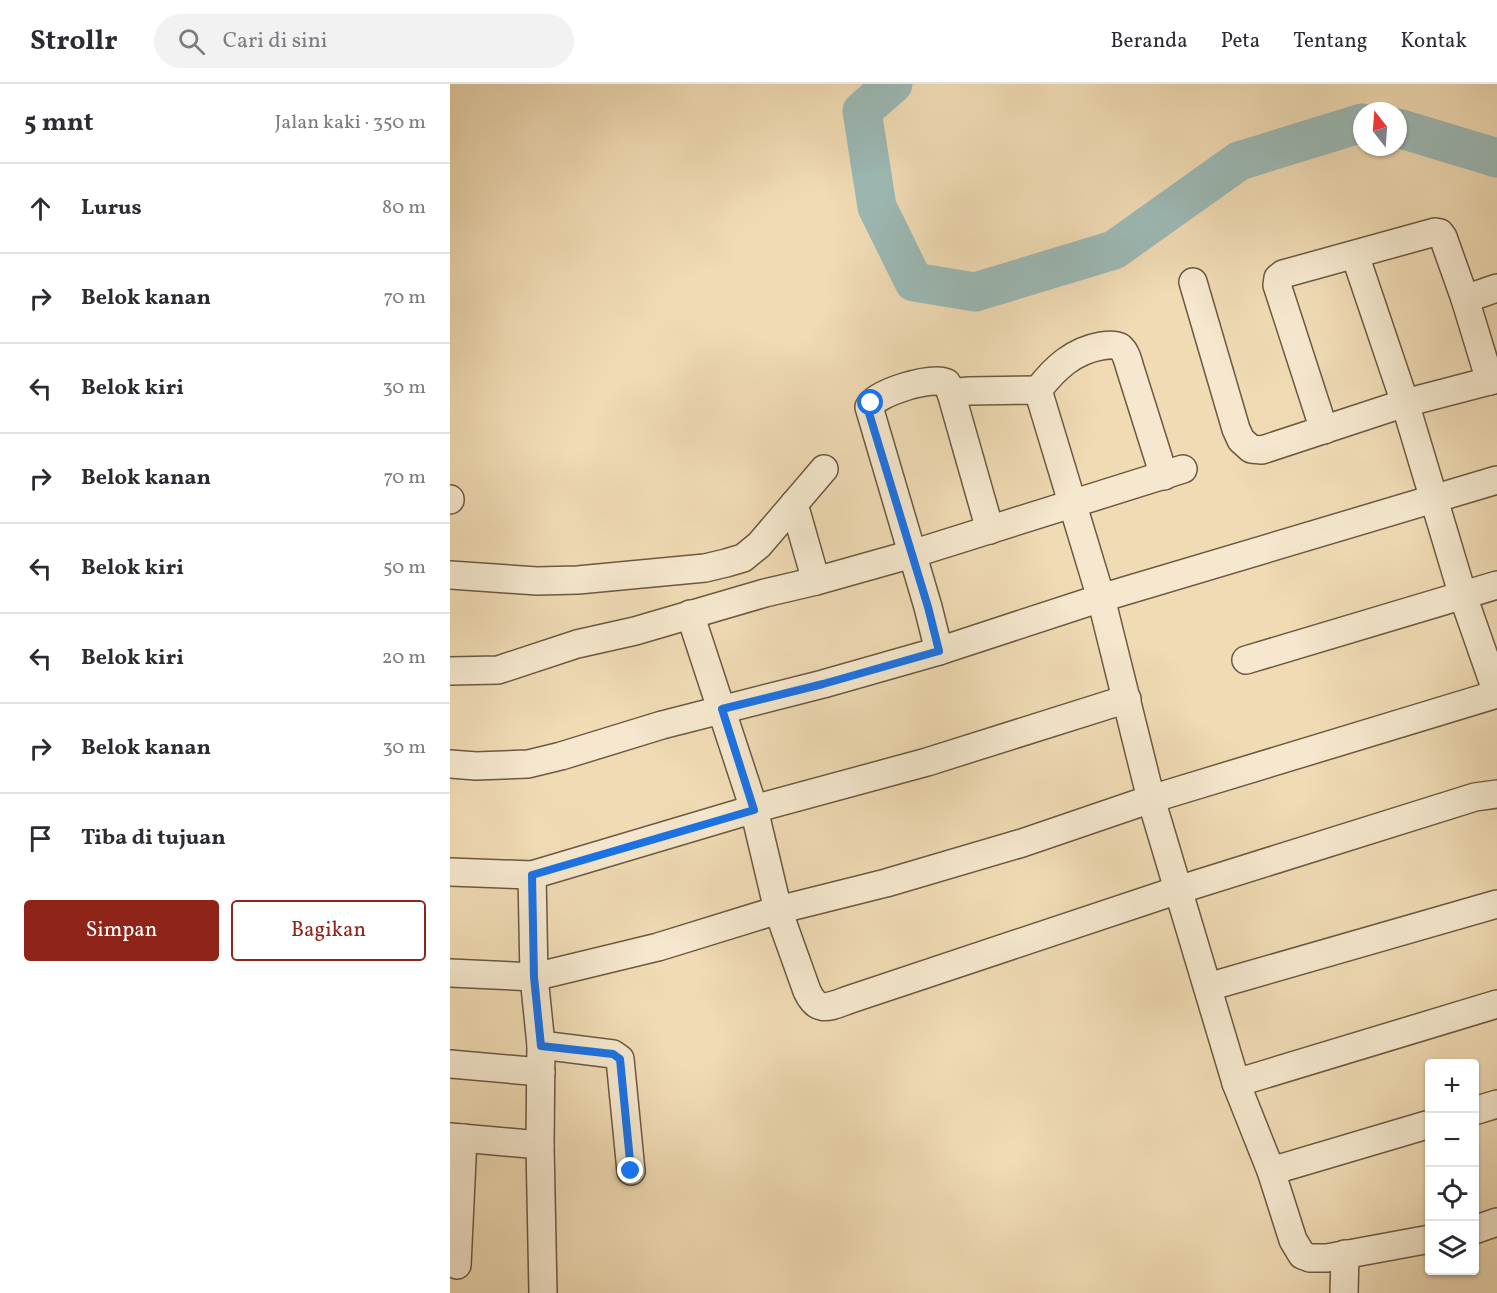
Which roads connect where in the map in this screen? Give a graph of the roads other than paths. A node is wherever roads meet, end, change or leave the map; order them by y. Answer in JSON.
{"nodes":[{"id":1,"x":1355,"y":255,"type":"junction"},
{"id":2,"x":1194,"y":282,"type":"dead end"},
{"id":3,"x":1497,"y":288,"type":"edge"},
{"id":4,"x":1466,"y":299,"type":"junction"},
{"id":5,"x":1493,"y":380,"type":"edge"},
{"id":6,"x":1038,"y":390,"type":"junction"},
{"id":7,"x":951,"y":393,"type":"junction"},
{"id":8,"x":1405,"y":403,"type":"junction"},
{"id":9,"x":1324,"y":430,"type":"junction"},
{"id":10,"x":824,"y":469,"type":"dead end"},
{"id":11,"x":1497,"y":480,"type":"edge"},
{"id":12,"x":1434,"y":497,"type":"junction"},
{"id":13,"x":794,"y":504,"type":"junction"},
{"id":14,"x":1072,"y":505,"type":"junction"},
{"id":15,"x":990,"y":530,"type":"junction"},
{"id":16,"x":912,"y":554,"type":"junction"},
{"id":17,"x":450,"y":575,"type":"edge"},
{"id":18,"x":816,"y":581,"type":"junction"},
{"id":19,"x":1497,"y":585,"type":"edge"},
{"id":20,"x":1463,"y":596,"type":"junction"},
{"id":21,"x":1101,"y":598,"type":"junction"},
{"id":22,"x":690,"y":614,"type":"junction"},
{"id":23,"x":939,"y":651,"type":"junction"},
{"id":24,"x":1246,"y":660,"type":"dead end"},
{"id":25,"x":450,"y":671,"type":"edge"},
{"id":26,"x":1497,"y":693,"type":"edge"},
{"id":27,"x":1127,"y":699,"type":"junction"},
{"id":28,"x":722,"y":709,"type":"junction"},
{"id":29,"x":450,"y":764,"type":"edge"},
{"id":30,"x":1497,"y":794,"type":"edge"},
{"id":31,"x":1151,"y":799,"type":"junction"},
{"id":32,"x":754,"y":810,"type":"junction"},
{"id":33,"x":450,"y":872,"type":"edge"},
{"id":34,"x":532,"y":875,"type":"junction"},
{"id":35,"x":1178,"y":890,"type":"junction"},
{"id":36,"x":1497,"y":904,"type":"edge"},
{"id":37,"x":778,"y":910,"type":"junction"},
{"id":38,"x":450,"y":973,"type":"edge"},
{"id":39,"x":534,"y":977,"type":"junction"},
{"id":40,"x":1208,"y":987,"type":"junction"},
{"id":41,"x":1497,"y":1004,"type":"edge"},
{"id":42,"x":541,"y":1059,"type":"junction"},
{"id":43,"x":450,"y":1064,"type":"edge"},
{"id":44,"x":1236,"y":1083,"type":"junction"},
{"id":45,"x":1497,"y":1104,"type":"edge"},
{"id":46,"x":1479,"y":1109,"type":"edge"},
{"id":47,"x":1425,"y":1125,"type":"edge"},
{"id":48,"x":456,"y":1138,"type":"edge"},
{"id":49,"x":540,"y":1145,"type":"junction"},
{"id":50,"x":631,"y":1171,"type":"dead end"},
{"id":51,"x":1270,"y":1171,"type":"junction"},
{"id":52,"x":1497,"y":1222,"type":"edge"},
{"id":53,"x":1479,"y":1230,"type":"edge"},
{"id":54,"x":1479,"y":1232,"type":"edge"},
{"id":55,"x":1497,"y":1234,"type":"edge"},
{"id":56,"x":1425,"y":1240,"type":"edge"},
{"id":57,"x":1345,"y":1254,"type":"junction"},
{"id":58,"x":457,"y":1265,"type":"dead end"},
{"id":59,"x":543,"y":1293,"type":"edge"},
{"id":60,"x":1344,"y":1293,"type":"edge"}],
"edges":[{"from":1,"to":4,"type":"street"},
{"from":1,"to":8,"type":"street"},
{"from":1,"to":9,"type":"street"},
{"from":2,"to":9,"type":"street"},
{"from":3,"to":4,"type":"street"},
{"from":4,"to":5,"type":"street"},
{"from":5,"to":8,"type":"street"},
{"from":6,"to":7,"type":"street"},
{"from":6,"to":14,"type":"street"},
{"from":6,"to":14,"type":"street"},
{"from":7,"to":15,"type":"street"},
{"from":7,"to":16,"type":"street"},
{"from":8,"to":9,"type":"street"},
{"from":8,"to":12,"type":"street"},
{"from":10,"to":13,"type":"street"},
{"from":11,"to":12,"type":"street"},
{"from":12,"to":20,"type":"street"},
{"from":12,"to":21,"type":"street"},
{"from":13,"to":17,"type":"street"},
{"from":13,"to":18,"type":"street"},
{"from":14,"to":15,"type":"street"},
{"from":14,"to":21,"type":"street"},
{"from":15,"to":16,"type":"street"},
{"from":16,"to":18,"type":"street"},
{"from":16,"to":23,"type":"street"},
{"from":18,"to":22,"type":"street"},
{"from":19,"to":20,"type":"street"},
{"from":20,"to":24,"type":"street"},
{"from":20,"to":26,"type":"street"},
{"from":21,"to":23,"type":"street"},
{"from":21,"to":27,"type":"street"},
{"from":22,"to":25,"type":"street"},
{"from":22,"to":28,"type":"street"},
{"from":23,"to":28,"type":"street"},
{"from":26,"to":31,"type":"street"},
{"from":27,"to":31,"type":"street"},
{"from":27,"to":32,"type":"street"},
{"from":28,"to":29,"type":"street"},
{"from":28,"to":32,"type":"street"},
{"from":30,"to":35,"type":"street"},
{"from":31,"to":35,"type":"street"},
{"from":31,"to":37,"type":"street"},
{"from":32,"to":34,"type":"street"},
{"from":32,"to":37,"type":"street"},
{"from":33,"to":34,"type":"street"},
{"from":34,"to":39,"type":"street"},
{"from":35,"to":37,"type":"street"},
{"from":35,"to":40,"type":"street"},
{"from":36,"to":40,"type":"street"},
{"from":37,"to":39,"type":"street"},
{"from":38,"to":39,"type":"street"},
{"from":39,"to":42,"type":"street"},
{"from":40,"to":44,"type":"street"},
{"from":41,"to":44,"type":"street"},
{"from":42,"to":43,"type":"street"},
{"from":42,"to":49,"type":"street"},
{"from":42,"to":50,"type":"street"},
{"from":44,"to":51,"type":"street"},
{"from":45,"to":46,"type":"street"},
{"from":47,"to":51,"type":"street"},
{"from":48,"to":49,"type":"street"},
{"from":48,"to":58,"type":"street"},
{"from":49,"to":59,"type":"street"},
{"from":51,"to":57,"type":"street"},
{"from":52,"to":53,"type":"street"},
{"from":54,"to":55,"type":"street"},
{"from":56,"to":57,"type":"street"},
{"from":57,"to":60,"type":"street"}]}
